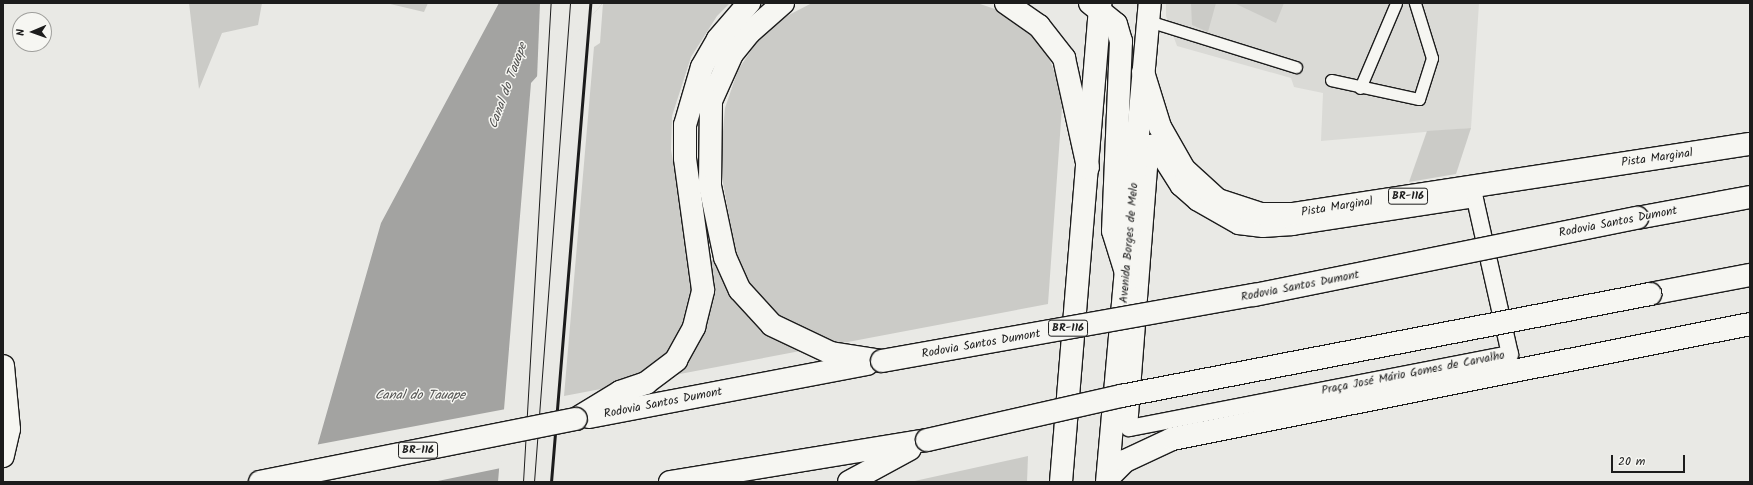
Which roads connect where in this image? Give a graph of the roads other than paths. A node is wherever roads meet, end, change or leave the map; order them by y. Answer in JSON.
{"nodes":[{"id":1,"x":749,"y":3,"type":"edge"},
{"id":2,"x":783,"y":3,"type":"edge"},
{"id":3,"x":1006,"y":3,"type":"edge"},
{"id":4,"x":1396,"y":3,"type":"edge"},
{"id":5,"x":1415,"y":3,"type":"edge"},
{"id":6,"x":1093,"y":4,"type":"edge"},
{"id":7,"x":1146,"y":9,"type":"edge"},
{"id":8,"x":1296,"y":67,"type":"dead end"},
{"id":9,"x":1143,"y":72,"type":"junction"},
{"id":10,"x":1331,"y":80,"type":"dead end"},
{"id":11,"x":1360,"y":88,"type":"junction"},
{"id":12,"x":1151,"y":143,"type":"joint"},
{"id":13,"x":1750,"y":144,"type":"edge"},
{"id":14,"x":1088,"y":167,"type":"junction"},
{"id":15,"x":1750,"y":197,"type":"edge"},
{"id":16,"x":1750,"y":275,"type":"edge"},
{"id":17,"x":1127,"y":276,"type":"junction"},
{"id":18,"x":1750,"y":324,"type":"edge"},
{"id":19,"x":882,"y":362,"type":"junction"},
{"id":20,"x":3,"y":366,"type":"edge"},
{"id":21,"x":576,"y":419,"type":"junction"},
{"id":22,"x":927,"y":440,"type":"junction"},
{"id":23,"x":3,"y":455,"type":"edge"},
{"id":24,"x":1107,"y":480,"type":"edge"},
{"id":25,"x":260,"y":482,"type":"edge"},
{"id":26,"x":670,"y":482,"type":"edge"},
{"id":27,"x":849,"y":482,"type":"edge"},
{"id":28,"x":1061,"y":482,"type":"edge"}],
"edges":[{"from":1,"to":21,"type":"main road"},
{"from":2,"to":19,"type":"main road"},
{"from":3,"to":14,"type":"main road"},
{"from":4,"to":11,"type":"lane"},
{"from":5,"to":11,"type":"lane"},
{"from":6,"to":14,"type":"main road"},
{"from":6,"to":17,"type":"main road"},
{"from":7,"to":8,"type":"lane"},
{"from":7,"to":9,"type":"main road","name":"Avenida Borges de Melo"},
{"from":9,"to":13,"type":"main road","name":"Pista Marginal","number":"BR-116"},
{"from":9,"to":17,"type":"main road","name":"Avenida Borges de Melo"},
{"from":10,"to":11,"type":"lane"},
{"from":12,"to":12,"type":"street","name":"Praça José Mário Gomes de Carvalho"},
{"from":14,"to":28,"type":"main road"},
{"from":15,"to":19,"type":"main road","name":"Rodovia Santos Dumont","number":"BR-116","bridge":true},
{"from":16,"to":22,"type":"main road","bridge":true},
{"from":17,"to":24,"type":"main road","name":"Avenida Borges de Melo"},
{"from":18,"to":24,"type":"main road"},
{"from":19,"to":21,"type":"main road","name":"Rodovia Santos Dumont","number":"BR-116"},
{"from":20,"to":23,"type":"main road"},
{"from":21,"to":25,"type":"main road","name":"Rodovia Santos Dumont","number":"BR-116","bridge":true},
{"from":22,"to":26,"type":"main road"},
{"from":22,"to":27,"type":"main road"}]}
